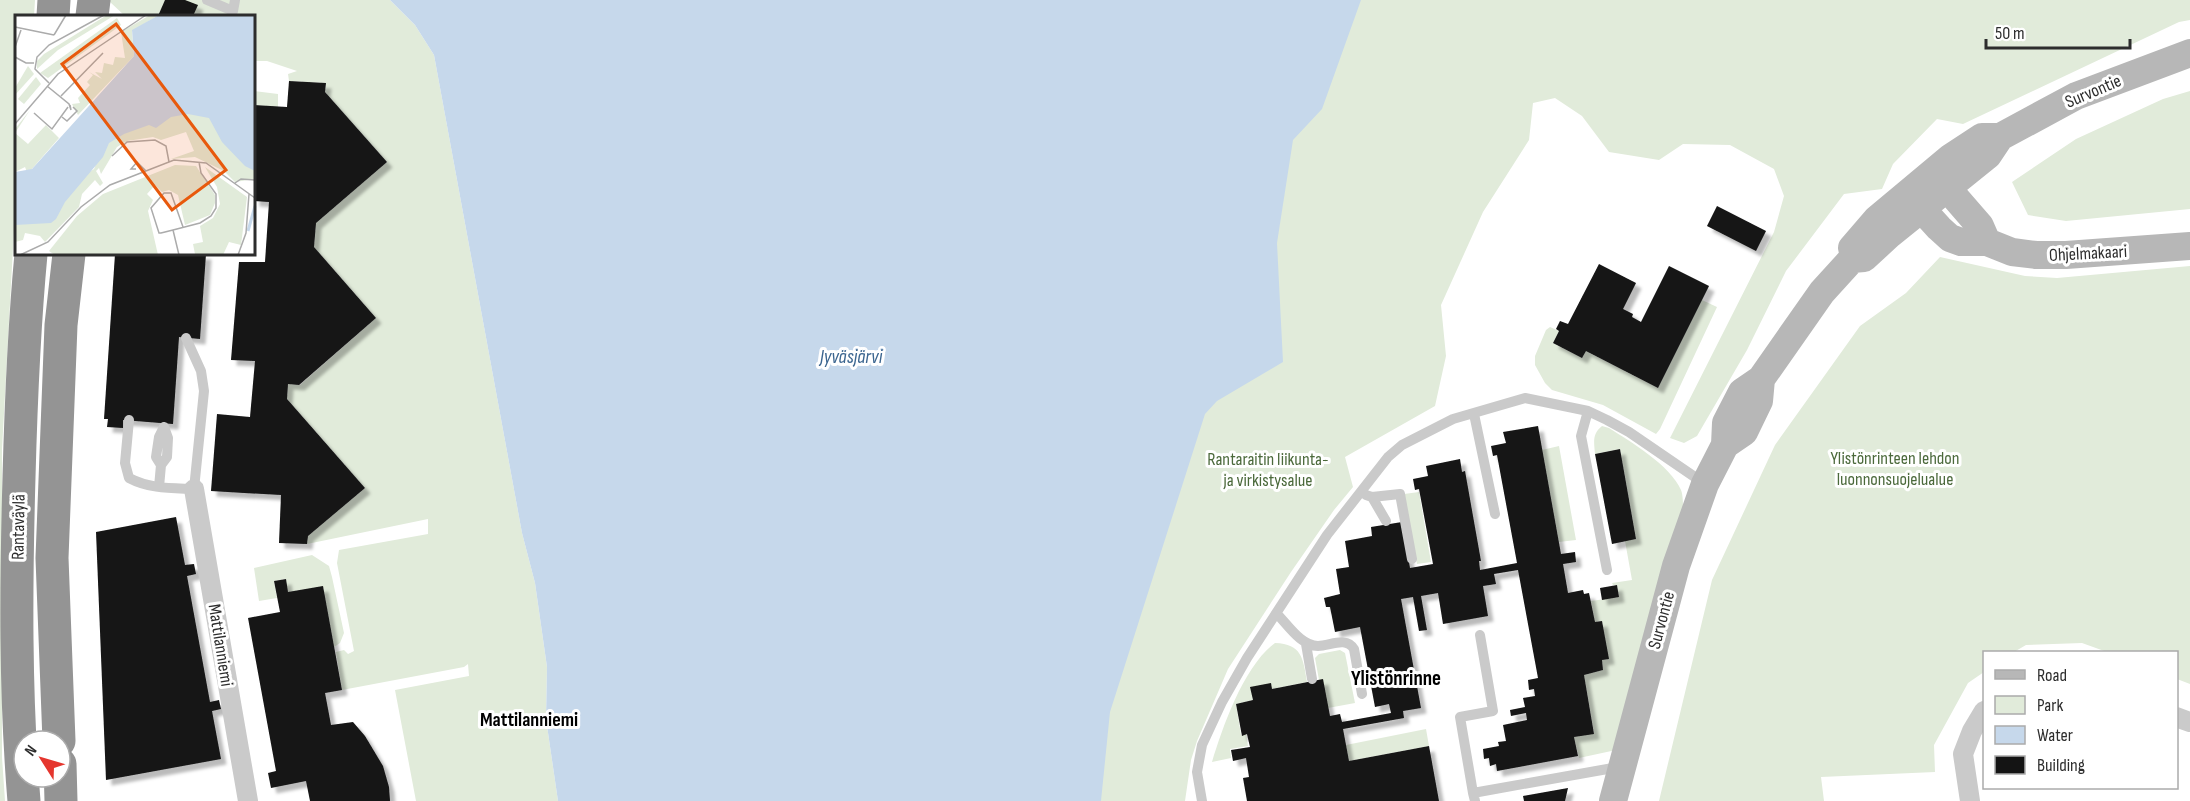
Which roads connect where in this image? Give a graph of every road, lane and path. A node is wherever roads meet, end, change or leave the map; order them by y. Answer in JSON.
{"nodes":[{"id":1,"x":54,"y":0,"type":"edge"},
{"id":2,"x":94,"y":0,"type":"edge"},
{"id":3,"x":207,"y":0,"type":"edge"},
{"id":4,"x":234,"y":9,"type":"edge"},
{"id":5,"x":53,"y":15,"type":"edge"},
{"id":6,"x":92,"y":15,"type":"edge"},
{"id":7,"x":2190,"y":53,"type":"edge"},
{"id":8,"x":1940,"y":180,"type":"junction"},
{"id":9,"x":1914,"y":201,"type":"junction"},
{"id":10,"x":1987,"y":242,"type":"junction"},
{"id":11,"x":2190,"y":246,"type":"edge"},
{"id":12,"x":30,"y":255,"type":"edge"},
{"id":13,"x":69,"y":255,"type":"edge"},
{"id":14,"x":186,"y":338,"type":"dead end"},
{"id":15,"x":1588,"y":411,"type":"junction"},
{"id":16,"x":1474,"y":414,"type":"junction"},
{"id":17,"x":129,"y":420,"type":"dead end"},
{"id":18,"x":161,"y":465,"type":"dead end"},
{"id":19,"x":1705,"y":484,"type":"junction"},
{"id":20,"x":159,"y":488,"type":"junction"},
{"id":21,"x":194,"y":489,"type":"junction"},
{"id":22,"x":1361,"y":492,"type":"junction"},
{"id":23,"x":1372,"y":497,"type":"junction"},
{"id":24,"x":1496,"y":514,"type":"dead end"},
{"id":25,"x":1386,"y":521,"type":"dead end"},
{"id":26,"x":1412,"y":559,"type":"dead end"},
{"id":27,"x":1607,"y":570,"type":"dead end"},
{"id":28,"x":1276,"y":614,"type":"junction"},
{"id":29,"x":1480,"y":635,"type":"dead end"},
{"id":30,"x":1306,"y":644,"type":"junction"},
{"id":31,"x":1312,"y":679,"type":"dead end"},
{"id":32,"x":1362,"y":694,"type":"dead end"},
{"id":33,"x":1983,"y":713,"type":"edge"},
{"id":34,"x":59,"y":729,"type":"edge"},
{"id":35,"x":1621,"y":770,"type":"junction"},
{"id":36,"x":1474,"y":797,"type":"edge"},
{"id":37,"x":24,"y":801,"type":"edge"},
{"id":38,"x":248,"y":801,"type":"edge"},
{"id":39,"x":1202,"y":801,"type":"edge"},
{"id":40,"x":1613,"y":801,"type":"edge"},
{"id":41,"x":1970,"y":801,"type":"edge"}],
"edges":[{"from":1,"to":5,"type":"highway"},
{"from":2,"to":6,"type":"highway"},
{"from":3,"to":4,"type":"lane"},
{"from":7,"to":8,"type":"main road","name":"Survontie"},
{"from":8,"to":9,"type":"main road","name":"Survontie"},
{"from":8,"to":10,"type":"main road"},
{"from":9,"to":10,"type":"main road","name":"Ohjelmakaari"},
{"from":9,"to":19,"type":"main road","name":"Survontie"},
{"from":10,"to":11,"type":"main road","name":"Ohjelmakaari"},
{"from":12,"to":37,"type":"highway","name":"Rantaväylä"},
{"from":13,"to":34,"type":"highway","name":"Rantaväylä"},
{"from":14,"to":21,"type":"lane"},
{"from":15,"to":16,"type":"lane"},
{"from":15,"to":19,"type":"lane"},
{"from":15,"to":27,"type":"lane"},
{"from":16,"to":22,"type":"lane"},
{"from":16,"to":24,"type":"lane"},
{"from":17,"to":20,"type":"lane"},
{"from":18,"to":20,"type":"lane"},
{"from":19,"to":35,"type":"main road","name":"Survontie"},
{"from":20,"to":21,"type":"lane"},
{"from":21,"to":38,"type":"street","name":"Mattilanniemi"},
{"from":22,"to":23,"type":"lane"},
{"from":22,"to":28,"type":"lane"},
{"from":23,"to":25,"type":"lane"},
{"from":23,"to":26,"type":"lane"},
{"from":28,"to":30,"type":"lane"},
{"from":28,"to":39,"type":"lane"},
{"from":29,"to":36,"type":"lane"},
{"from":30,"to":31,"type":"lane"},
{"from":30,"to":32,"type":"lane"},
{"from":33,"to":41,"type":"street"},
{"from":35,"to":36,"type":"lane"},
{"from":35,"to":40,"type":"main road","name":"Survontie"}]}
